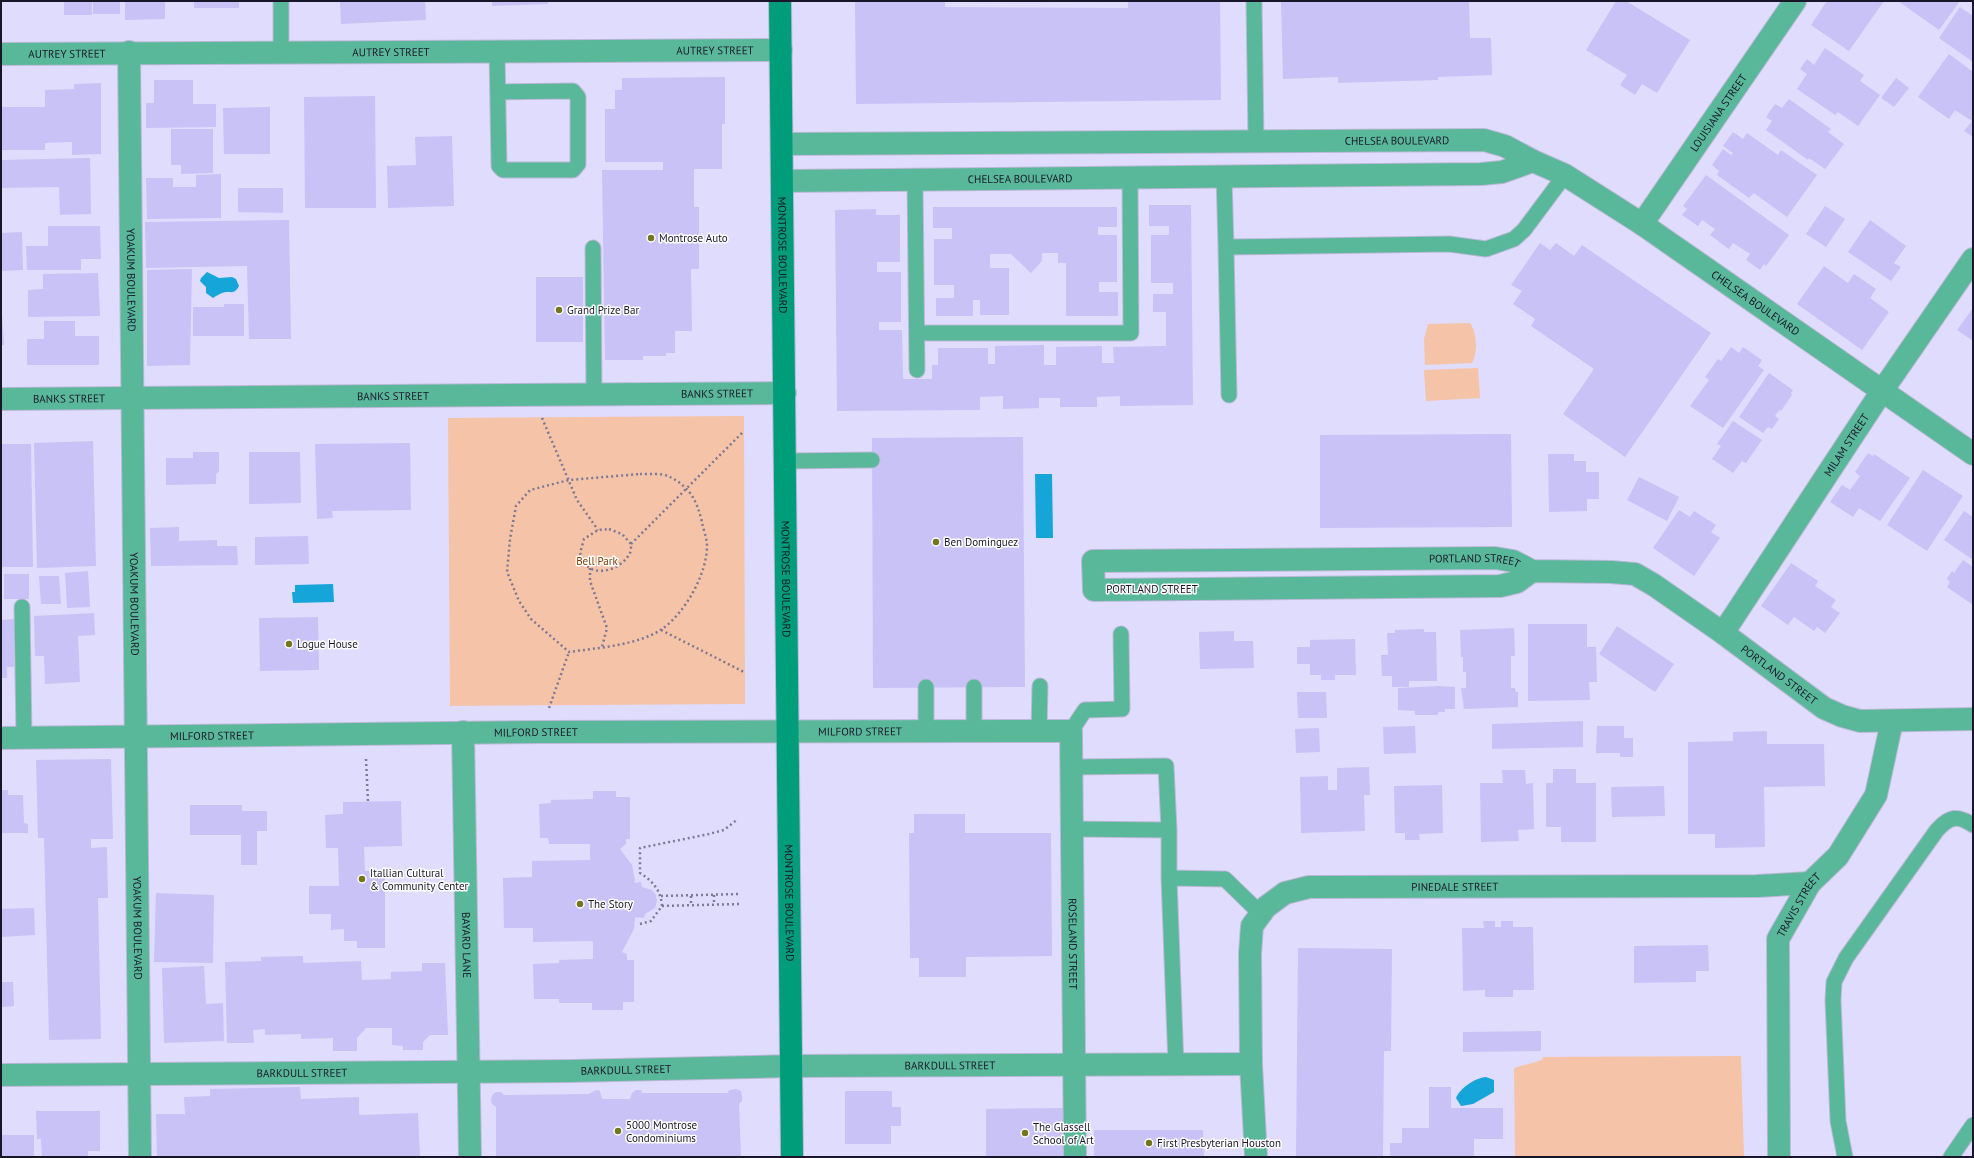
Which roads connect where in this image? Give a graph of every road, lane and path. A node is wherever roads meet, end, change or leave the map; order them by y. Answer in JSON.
{"nodes":[{"id":1,"x":281,"y":1,"type":"edge"},
{"id":2,"x":780,"y":1,"type":"edge"},
{"id":3,"x":1254,"y":1,"type":"edge"},
{"id":4,"x":1794,"y":1,"type":"edge"},
{"id":5,"x":781,"y":50,"type":"junction"},
{"id":6,"x":281,"y":51,"type":"junction"},
{"id":7,"x":497,"y":51,"type":"junction"},
{"id":8,"x":129,"y":52,"type":"junction"},
{"id":9,"x":1,"y":54,"type":"edge"},
{"id":10,"x":498,"y":92,"type":"junction"},
{"id":11,"x":1256,"y":142,"type":"junction"},
{"id":12,"x":782,"y":144,"type":"junction"},
{"id":13,"x":1532,"y":161,"type":"junction"},
{"id":14,"x":1565,"y":175,"type":"junction"},
{"id":15,"x":1224,"y":176,"type":"junction"},
{"id":16,"x":1257,"y":176,"type":"junction"},
{"id":17,"x":1130,"y":178,"type":"junction"},
{"id":18,"x":915,"y":180,"type":"junction"},
{"id":19,"x":782,"y":181,"type":"junction"},
{"id":20,"x":1642,"y":224,"type":"junction"},
{"id":21,"x":1226,"y":247,"type":"junction"},
{"id":22,"x":593,"y":248,"type":"dead end"},
{"id":23,"x":1973,"y":259,"type":"edge"},
{"id":24,"x":917,"y":333,"type":"junction"},
{"id":25,"x":917,"y":370,"type":"dead end"},
{"id":26,"x":1882,"y":391,"type":"junction"},
{"id":27,"x":785,"y":393,"type":"junction"},
{"id":28,"x":533,"y":395,"type":"junction"},
{"id":29,"x":594,"y":395,"type":"junction"},
{"id":30,"x":1228,"y":395,"type":"dead end"},
{"id":31,"x":131,"y":398,"type":"junction"},
{"id":32,"x":1,"y":399,"type":"edge"},
{"id":33,"x":742,"y":433,"type":"dead end"},
{"id":34,"x":1973,"y":454,"type":"edge"},
{"id":35,"x":872,"y":460,"type":"dead end"},
{"id":36,"x":786,"y":461,"type":"junction"},
{"id":37,"x":568,"y":480,"type":"junction"},
{"id":38,"x":687,"y":488,"type":"junction"},
{"id":39,"x":598,"y":530,"type":"junction"},
{"id":40,"x":631,"y":544,"type":"junction"},
{"id":41,"x":590,"y":568,"type":"junction"},
{"id":42,"x":1532,"y":571,"type":"junction"},
{"id":43,"x":22,"y":607,"type":"dead end"},
{"id":44,"x":661,"y":630,"type":"junction"},
{"id":45,"x":1724,"y":633,"type":"junction"},
{"id":46,"x":1121,"y":634,"type":"dead end"},
{"id":47,"x":602,"y":647,"type":"junction"},
{"id":48,"x":569,"y":652,"type":"junction"},
{"id":49,"x":744,"y":672,"type":"dead end"},
{"id":50,"x":1040,"y":686,"type":"dead end"},
{"id":51,"x":926,"y":687,"type":"dead end"},
{"id":52,"x":974,"y":687,"type":"dead end"},
{"id":53,"x":1973,"y":719,"type":"edge"},
{"id":54,"x":1892,"y":721,"type":"junction"},
{"id":55,"x":788,"y":731,"type":"junction"},
{"id":56,"x":926,"y":731,"type":"junction"},
{"id":57,"x":974,"y":731,"type":"junction"},
{"id":58,"x":1039,"y":731,"type":"junction"},
{"id":59,"x":1071,"y":731,"type":"junction"},
{"id":60,"x":463,"y":732,"type":"junction"},
{"id":61,"x":541,"y":732,"type":"junction"},
{"id":62,"x":366,"y":734,"type":"junction"},
{"id":63,"x":137,"y":737,"type":"junction"},
{"id":64,"x":1,"y":738,"type":"edge"},
{"id":65,"x":24,"y":738,"type":"junction"},
{"id":66,"x":1071,"y":767,"type":"junction"},
{"id":67,"x":368,"y":802,"type":"dead end"},
{"id":68,"x":738,"y":820,"type":"dead end"},
{"id":69,"x":1973,"y":826,"type":"edge"},
{"id":70,"x":1072,"y":829,"type":"junction"},
{"id":71,"x":1169,"y":830,"type":"junction"},
{"id":72,"x":1169,"y":878,"type":"junction"},
{"id":73,"x":1810,"y":883,"type":"junction"},
{"id":74,"x":739,"y":894,"type":"dead end"},
{"id":75,"x":714,"y":895,"type":"junction"},
{"id":76,"x":661,"y":896,"type":"junction"},
{"id":77,"x":691,"y":896,"type":"junction"},
{"id":78,"x":740,"y":904,"type":"dead end"},
{"id":79,"x":691,"y":905,"type":"junction"},
{"id":80,"x":714,"y":905,"type":"junction"},
{"id":81,"x":662,"y":906,"type":"junction"},
{"id":82,"x":1261,"y":914,"type":"junction"},
{"id":83,"x":640,"y":924,"type":"dead end"},
{"id":84,"x":1251,"y":1064,"type":"junction"},
{"id":85,"x":1176,"y":1065,"type":"junction"},
{"id":86,"x":792,"y":1066,"type":"junction"},
{"id":87,"x":1074,"y":1066,"type":"junction"},
{"id":88,"x":469,"y":1071,"type":"junction"},
{"id":89,"x":1,"y":1075,"type":"edge"},
{"id":90,"x":140,"y":1075,"type":"junction"},
{"id":91,"x":1973,"y":1125,"type":"edge"},
{"id":92,"x":140,"y":1157,"type":"edge"},
{"id":93,"x":470,"y":1157,"type":"edge"},
{"id":94,"x":792,"y":1157,"type":"edge"},
{"id":95,"x":1075,"y":1157,"type":"edge"},
{"id":96,"x":1256,"y":1157,"type":"edge"},
{"id":97,"x":1779,"y":1157,"type":"edge"},
{"id":98,"x":1845,"y":1157,"type":"edge"},
{"id":99,"x":1951,"y":1157,"type":"edge"}],
"edges":[{"from":1,"to":6,"type":"lane"},
{"from":2,"to":5,"type":"main road","name":"MONTROSE BOULEVARD"},
{"from":3,"to":11,"type":"lane"},
{"from":4,"to":20,"type":"street","name":"LOUISIANA STREET"},
{"from":5,"to":7,"type":"street","name":"AUTREY STREET"},
{"from":5,"to":12,"type":"main road","name":"MONTROSE BOULEVARD"},
{"from":6,"to":7,"type":"street","name":"AUTREY STREET"},
{"from":6,"to":8,"type":"street","name":"AUTREY STREET"},
{"from":7,"to":10,"type":"lane"},
{"from":8,"to":9,"type":"street","name":"AUTREY STREET"},
{"from":8,"to":31,"type":"street","name":"YOAKUM BOULEVARD"},
{"from":10,"to":10,"type":"lane"},
{"from":11,"to":12,"type":"street","name":"CHELSEA BOULEVARD"},
{"from":11,"to":13,"type":"street","name":"CHELSEA BOULEVARD"},
{"from":11,"to":16,"type":"street"},
{"from":12,"to":19,"type":"main road","name":"MONTROSE BOULEVARD"},
{"from":13,"to":14,"type":"street","name":"CHELSEA BOULEVARD"},
{"from":13,"to":16,"type":"street","name":"CHELSEA BOULEVARD"},
{"from":14,"to":20,"type":"street","name":"CHELSEA BOULEVARD"},
{"from":14,"to":21,"type":"lane"},
{"from":15,"to":16,"type":"street","name":"CHELSEA BOULEVARD"},
{"from":15,"to":17,"type":"street","name":"CHELSEA BOULEVARD"},
{"from":15,"to":21,"type":"lane"},
{"from":17,"to":18,"type":"street","name":"CHELSEA BOULEVARD"},
{"from":17,"to":24,"type":"lane"},
{"from":18,"to":19,"type":"street","name":"CHELSEA BOULEVARD"},
{"from":18,"to":24,"type":"lane"},
{"from":19,"to":27,"type":"main road","name":"MONTROSE BOULEVARD"},
{"from":20,"to":26,"type":"street","name":"CHELSEA BOULEVARD"},
{"from":21,"to":30,"type":"lane"},
{"from":22,"to":29,"type":"lane"},
{"from":23,"to":26,"type":"street","name":"MILAM STREET"},
{"from":24,"to":25,"type":"lane"},
{"from":26,"to":34,"type":"street","name":"CHELSEA BOULEVARD"},
{"from":26,"to":45,"type":"street","name":"MILAM STREET"},
{"from":27,"to":29,"type":"street","name":"BANKS STREET"},
{"from":27,"to":36,"type":"main road","name":"MONTROSE BOULEVARD"},
{"from":28,"to":29,"type":"street","name":"BANKS STREET"},
{"from":28,"to":31,"type":"street","name":"BANKS STREET"},
{"from":28,"to":37,"type":"path"},
{"from":31,"to":32,"type":"street","name":"BANKS STREET"},
{"from":31,"to":63,"type":"street","name":"YOAKUM BOULEVARD"},
{"from":33,"to":38,"type":"path"},
{"from":35,"to":36,"type":"lane"},
{"from":36,"to":55,"type":"main road","name":"MONTROSE BOULEVARD"},
{"from":37,"to":38,"type":"path"},
{"from":37,"to":39,"type":"path"},
{"from":37,"to":48,"type":"path"},
{"from":38,"to":40,"type":"path"},
{"from":38,"to":44,"type":"path"},
{"from":39,"to":40,"type":"path"},
{"from":39,"to":41,"type":"path"},
{"from":40,"to":41,"type":"path"},
{"from":41,"to":47,"type":"path"},
{"from":42,"to":42,"type":"street","name":"PORTLAND STREET"},
{"from":42,"to":45,"type":"street","name":"PORTLAND STREET"},
{"from":43,"to":65,"type":"lane"},
{"from":44,"to":47,"type":"path"},
{"from":44,"to":49,"type":"path"},
{"from":45,"to":54,"type":"street","name":"PORTLAND STREET"},
{"from":46,"to":59,"type":"lane"},
{"from":47,"to":48,"type":"path"},
{"from":48,"to":61,"type":"path"},
{"from":50,"to":58,"type":"lane"},
{"from":51,"to":56,"type":"lane"},
{"from":52,"to":57,"type":"lane"},
{"from":53,"to":54,"type":"street","name":"PORTLAND STREET"},
{"from":54,"to":73,"type":"street","name":"TRAVIS STREET"},
{"from":55,"to":56,"type":"street","name":"MILFORD STREET"},
{"from":55,"to":61,"type":"street","name":"MILFORD STREET"},
{"from":55,"to":86,"type":"main road","name":"MONTROSE BOULEVARD"},
{"from":56,"to":57,"type":"street","name":"MILFORD STREET"},
{"from":57,"to":58,"type":"street","name":"MILFORD STREET"},
{"from":58,"to":59,"type":"street","name":"MILFORD STREET"},
{"from":59,"to":66,"type":"street","name":"ROSELAND STREET"},
{"from":60,"to":61,"type":"street","name":"MILFORD STREET"},
{"from":60,"to":62,"type":"street","name":"MILFORD STREET"},
{"from":60,"to":88,"type":"street","name":"BAYARD LANE"},
{"from":62,"to":63,"type":"street","name":"MILFORD STREET"},
{"from":62,"to":67,"type":"path"},
{"from":63,"to":65,"type":"street","name":"MILFORD STREET"},
{"from":63,"to":90,"type":"street","name":"YOAKUM BOULEVARD"},
{"from":64,"to":65,"type":"street","name":"MILFORD STREET"},
{"from":66,"to":70,"type":"street","name":"ROSELAND STREET"},
{"from":66,"to":71,"type":"lane"},
{"from":68,"to":76,"type":"path"},
{"from":69,"to":98,"type":"lane"},
{"from":70,"to":71,"type":"lane"},
{"from":70,"to":87,"type":"street","name":"ROSELAND STREET"},
{"from":71,"to":72,"type":"lane"},
{"from":72,"to":82,"type":"lane"},
{"from":72,"to":85,"type":"lane"},
{"from":73,"to":82,"type":"street","name":"PINEDALE STREET"},
{"from":73,"to":97,"type":"street","name":"TRAVIS STREET"},
{"from":74,"to":75,"type":"path"},
{"from":75,"to":77,"type":"path"},
{"from":75,"to":80,"type":"path"},
{"from":76,"to":77,"type":"path"},
{"from":76,"to":81,"type":"path"},
{"from":77,"to":79,"type":"path"},
{"from":78,"to":80,"type":"path"},
{"from":79,"to":80,"type":"path"},
{"from":79,"to":81,"type":"path"},
{"from":81,"to":83,"type":"path"},
{"from":82,"to":84,"type":"street","name":"PINEDALE STREET"},
{"from":84,"to":85,"type":"street","name":"BARKDULL STREET"},
{"from":84,"to":96,"type":"street","name":"PINEDALE STREET"},
{"from":85,"to":87,"type":"street","name":"BARKDULL STREET"},
{"from":86,"to":87,"type":"street","name":"BARKDULL STREET"},
{"from":86,"to":88,"type":"street","name":"BARKDULL STREET"},
{"from":86,"to":94,"type":"main road","name":"MONTROSE BOULEVARD"},
{"from":87,"to":95,"type":"street","name":"ROSELAND STREET"},
{"from":88,"to":90,"type":"street","name":"BARKDULL STREET"},
{"from":88,"to":93,"type":"street","name":"BAYARD LANE"},
{"from":89,"to":90,"type":"street","name":"BARKDULL STREET"},
{"from":90,"to":92,"type":"street","name":"YOAKUM BOULEVARD"},
{"from":91,"to":99,"type":"lane"}]}
